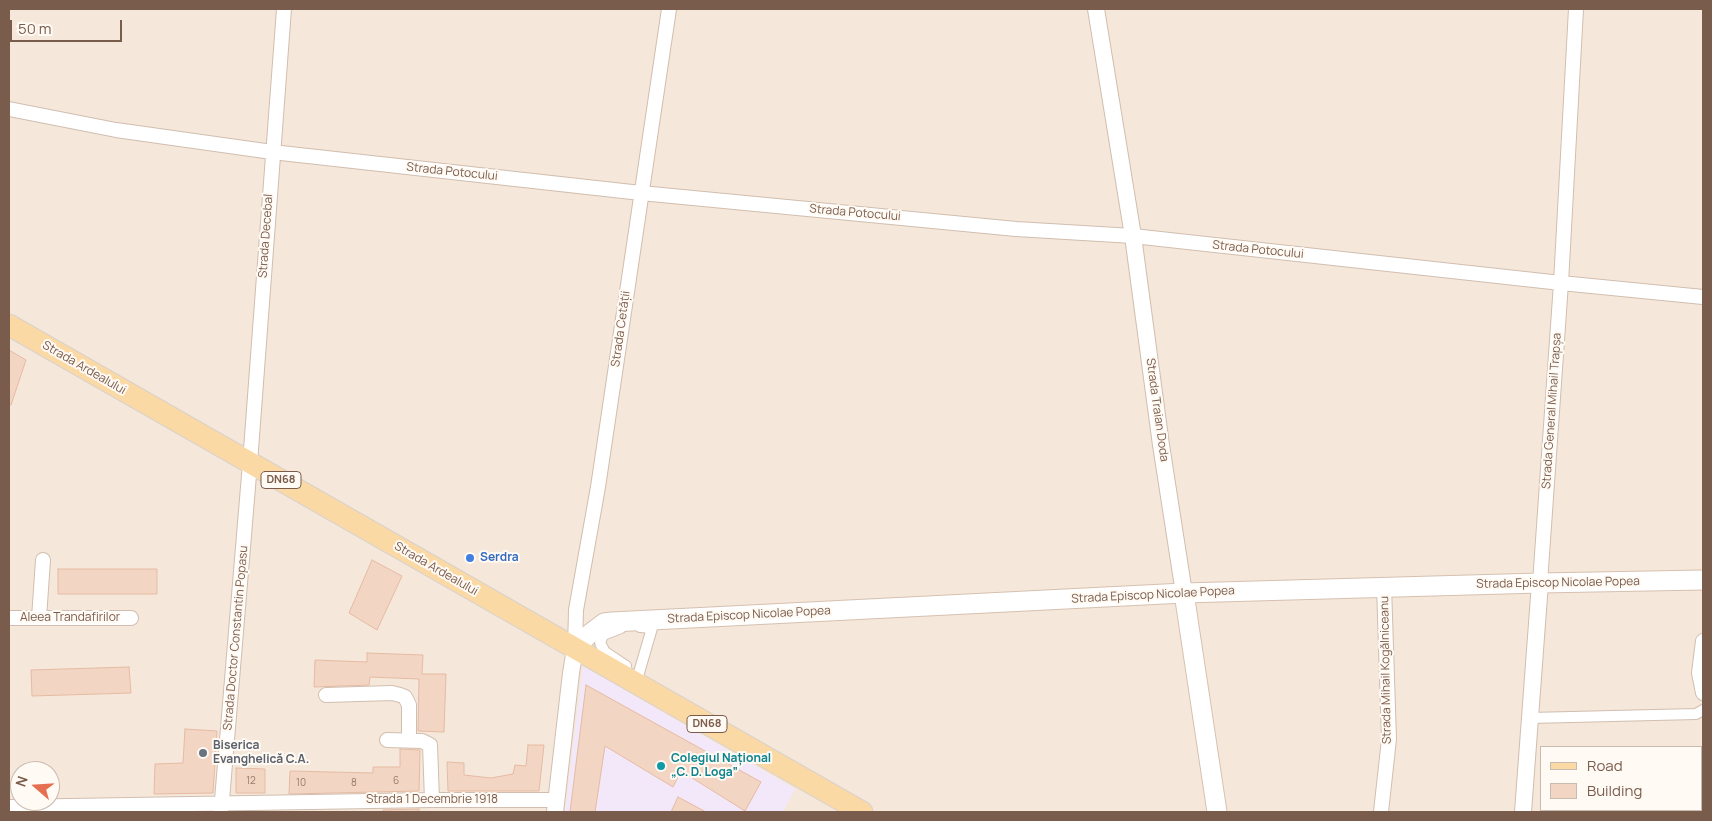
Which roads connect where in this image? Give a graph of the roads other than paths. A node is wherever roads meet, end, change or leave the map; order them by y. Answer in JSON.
{"nodes":[{"id":1,"x":284,"y":9,"type":"edge"},
{"id":2,"x":669,"y":9,"type":"edge"},
{"id":3,"x":1096,"y":9,"type":"edge"},
{"id":4,"x":1576,"y":9,"type":"edge"},
{"id":5,"x":9,"y":109,"type":"edge"},
{"id":6,"x":272,"y":152,"type":"junction"},
{"id":7,"x":641,"y":193,"type":"junction"},
{"id":8,"x":1133,"y":236,"type":"junction"},
{"id":9,"x":1561,"y":283,"type":"junction"},
{"id":10,"x":1703,"y":297,"type":"edge"},
{"id":11,"x":9,"y":325,"type":"edge"},
{"id":12,"x":250,"y":463,"type":"junction"},
{"id":13,"x":43,"y":560,"type":"dead end"},
{"id":14,"x":1703,"y":580,"type":"edge"},
{"id":15,"x":1540,"y":582,"type":"junction"},
{"id":16,"x":1384,"y":586,"type":"junction"},
{"id":17,"x":1184,"y":593,"type":"junction"},
{"id":18,"x":9,"y":618,"type":"edge"},
{"id":19,"x":39,"y":618,"type":"junction"},
{"id":20,"x":131,"y":618,"type":"dead end"},
{"id":21,"x":652,"y":624,"type":"junction"},
{"id":22,"x":1703,"y":641,"type":"edge"},
{"id":23,"x":575,"y":649,"type":"junction"},
{"id":24,"x":638,"y":679,"type":"junction"},
{"id":25,"x":1703,"y":693,"type":"edge"},
{"id":26,"x":326,"y":695,"type":"dead end"},
{"id":27,"x":1703,"y":710,"type":"edge"},
{"id":28,"x":1530,"y":718,"type":"junction"},
{"id":29,"x":387,"y":740,"type":"dead end"},
{"id":30,"x":409,"y":740,"type":"junction"},
{"id":31,"x":432,"y":800,"type":"junction"},
{"id":32,"x":555,"y":806,"type":"edge"},
{"id":33,"x":353,"y":807,"type":"edge"},
{"id":34,"x":9,"y":808,"type":"edge"},
{"id":35,"x":222,"y":808,"type":"edge"},
{"id":36,"x":862,"y":812,"type":"edge"},
{"id":37,"x":1217,"y":812,"type":"edge"},
{"id":38,"x":1381,"y":812,"type":"edge"},
{"id":39,"x":1523,"y":812,"type":"edge"}],
"edges":[{"from":1,"to":6,"type":"street","name":"Strada Decebal"},
{"from":2,"to":7,"type":"street","name":"Strada Cetății"},
{"from":3,"to":8,"type":"street","name":"Strada Traian Doda"},
{"from":4,"to":9,"type":"street","name":"Strada General Mihail Trapșa"},
{"from":5,"to":6,"type":"street","name":"Strada Potocului"},
{"from":6,"to":7,"type":"street","name":"Strada Potocului"},
{"from":6,"to":12,"type":"street","name":"Strada Decebal"},
{"from":7,"to":8,"type":"street","name":"Strada Potocului"},
{"from":7,"to":23,"type":"street","name":"Strada Cetății"},
{"from":8,"to":9,"type":"street","name":"Strada Potocului"},
{"from":8,"to":17,"type":"street","name":"Strada Traian Doda"},
{"from":9,"to":10,"type":"street","name":"Strada Potocului"},
{"from":9,"to":15,"type":"street","name":"Strada General Mihail Trapșa"},
{"from":11,"to":12,"type":"main road","name":"Strada Ardealului","number":"DN68"},
{"from":12,"to":23,"type":"main road","name":"Strada Ardealului","number":"DN68"},
{"from":12,"to":35,"type":"street","name":"Strada Doctor Constantin Popasu"},
{"from":13,"to":19,"type":"street"},
{"from":14,"to":15,"type":"main road","name":"Strada Episcop Nicolae Popea"},
{"from":15,"to":16,"type":"main road","name":"Strada Episcop Nicolae Popea"},
{"from":15,"to":28,"type":"street","name":"Strada General Mihail Trapșa"},
{"from":16,"to":17,"type":"main road","name":"Strada Episcop Nicolae Popea"},
{"from":16,"to":38,"type":"street","name":"Strada Mihail Kogălniceanu"},
{"from":17,"to":21,"type":"main road","name":"Strada Episcop Nicolae Popea"},
{"from":17,"to":37,"type":"main road","name":"Strada Traian Doda"},
{"from":18,"to":19,"type":"street","name":"Aleea Trandafirilor"},
{"from":19,"to":20,"type":"street","name":"Aleea Trandafirilor"},
{"from":21,"to":23,"type":"main road","name":"Strada Episcop Nicolae Popea"},
{"from":21,"to":24,"type":"street"},
{"from":21,"to":24,"type":"street"},
{"from":22,"to":25,"type":"street"},
{"from":23,"to":24,"type":"main road","name":"Strada Ardealului","number":"DN68"},
{"from":23,"to":32,"type":"street"},
{"from":24,"to":36,"type":"main road","name":"Strada Ardealului","number":"DN68"},
{"from":26,"to":30,"type":"street"},
{"from":27,"to":28,"type":"street"},
{"from":28,"to":39,"type":"street","name":"Strada General Mihail Trapșa"},
{"from":29,"to":30,"type":"street"},
{"from":30,"to":31,"type":"street"},
{"from":31,"to":32,"type":"street","name":"Strada 1 Decembrie 1918"},
{"from":31,"to":33,"type":"street","name":"Strada 1 Decembrie 1918"},
{"from":33,"to":35,"type":"street","name":"Strada 1 Decembrie 1918"},
{"from":34,"to":35,"type":"street","name":"Strada 1 Decembrie 1918"}]}
